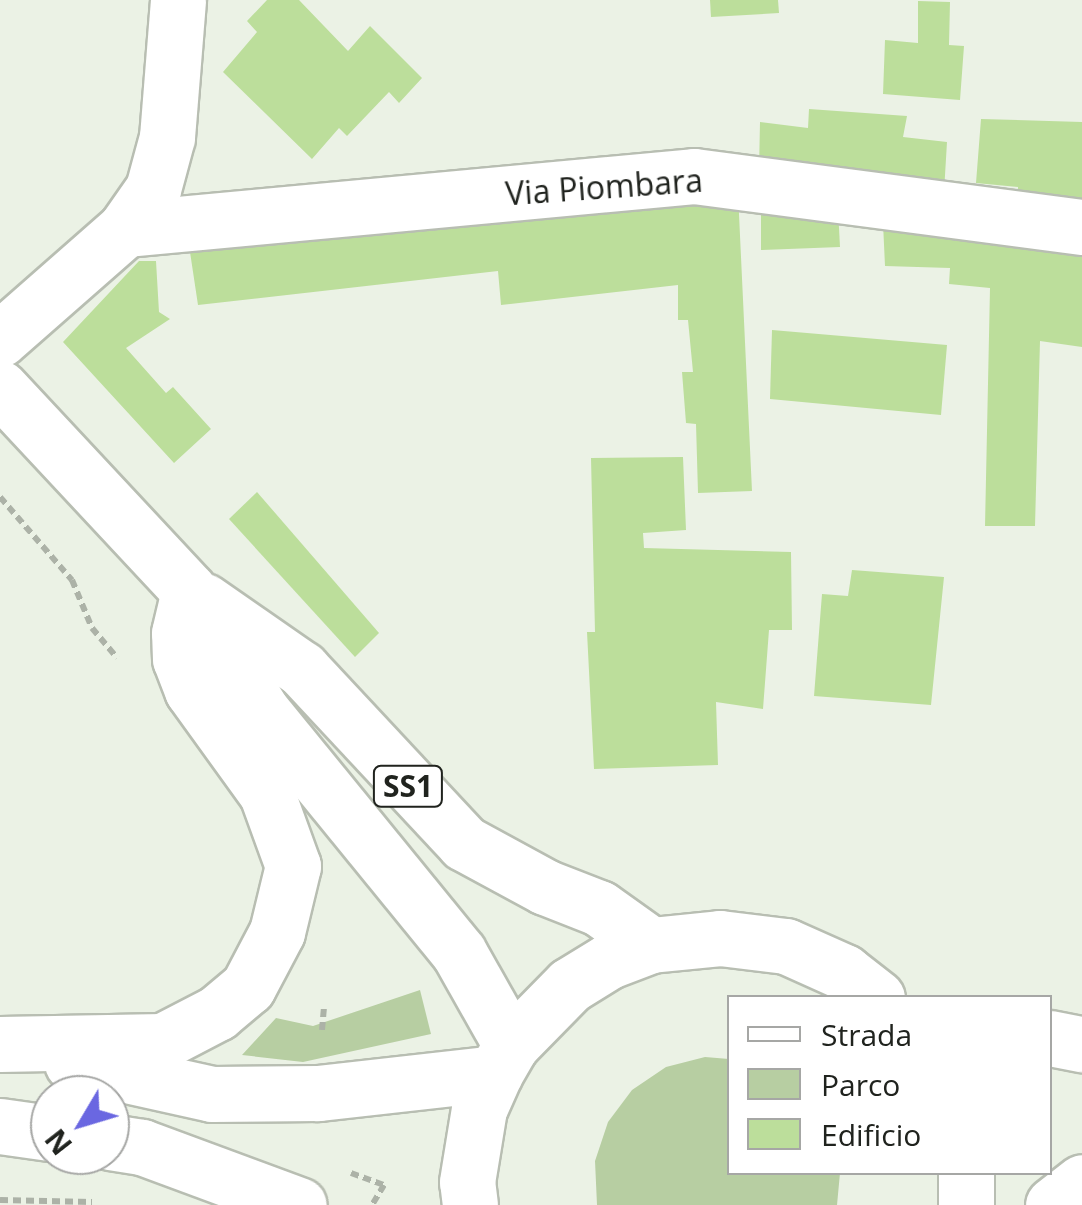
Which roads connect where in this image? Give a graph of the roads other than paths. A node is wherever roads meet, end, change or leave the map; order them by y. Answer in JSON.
{"nodes":[{"id":1,"x":178,"y":0,"type":"edge"},
{"id":2,"x":1082,"y":227,"type":"edge"},
{"id":3,"x":125,"y":229,"type":"junction"},
{"id":4,"x":0,"y":339,"type":"edge"},
{"id":5,"x":0,"y":388,"type":"edge"},
{"id":6,"x":189,"y":591,"type":"junction"},
{"id":7,"x":651,"y":945,"type":"junction"},
{"id":8,"x":874,"y":995,"type":"edge"},
{"id":9,"x":1052,"y":1038,"type":"edge"},
{"id":10,"x":1082,"y":1044,"type":"edge"},
{"id":11,"x":0,"y":1046,"type":"edge"},
{"id":12,"x":503,"y":1059,"type":"junction"},
{"id":13,"x":0,"y":1126,"type":"edge"},
{"id":14,"x":30,"y":1130,"type":"edge"},
{"id":15,"x":130,"y":1144,"type":"edge"},
{"id":16,"x":966,"y":1175,"type":"edge"},
{"id":17,"x":1082,"y":1182,"type":"edge"},
{"id":18,"x":299,"y":1205,"type":"edge"},
{"id":19,"x":470,"y":1205,"type":"edge"},
{"id":20,"x":966,"y":1205,"type":"edge"},
{"id":21,"x":1053,"y":1205,"type":"edge"}],
"edges":[{"from":1,"to":3,"type":"main road"},
{"from":2,"to":3,"type":"main road","name":"Via Piombara"},
{"from":3,"to":4,"type":"main road"},
{"from":5,"to":6,"type":"main road","number":"SS1"},
{"from":6,"to":7,"type":"main road","number":"SS1"},
{"from":6,"to":11,"type":"main road"},
{"from":6,"to":12,"type":"main road","number":"SS1"},
{"from":7,"to":8,"type":"main road"},
{"from":7,"to":12,"type":"main road"},
{"from":9,"to":10,"type":"main road"},
{"from":11,"to":12,"type":"main road"},
{"from":12,"to":19,"type":"main road"},
{"from":13,"to":14,"type":"main road"},
{"from":15,"to":18,"type":"main road"},
{"from":16,"to":20,"type":"main road"},
{"from":17,"to":21,"type":"main road"}]}
